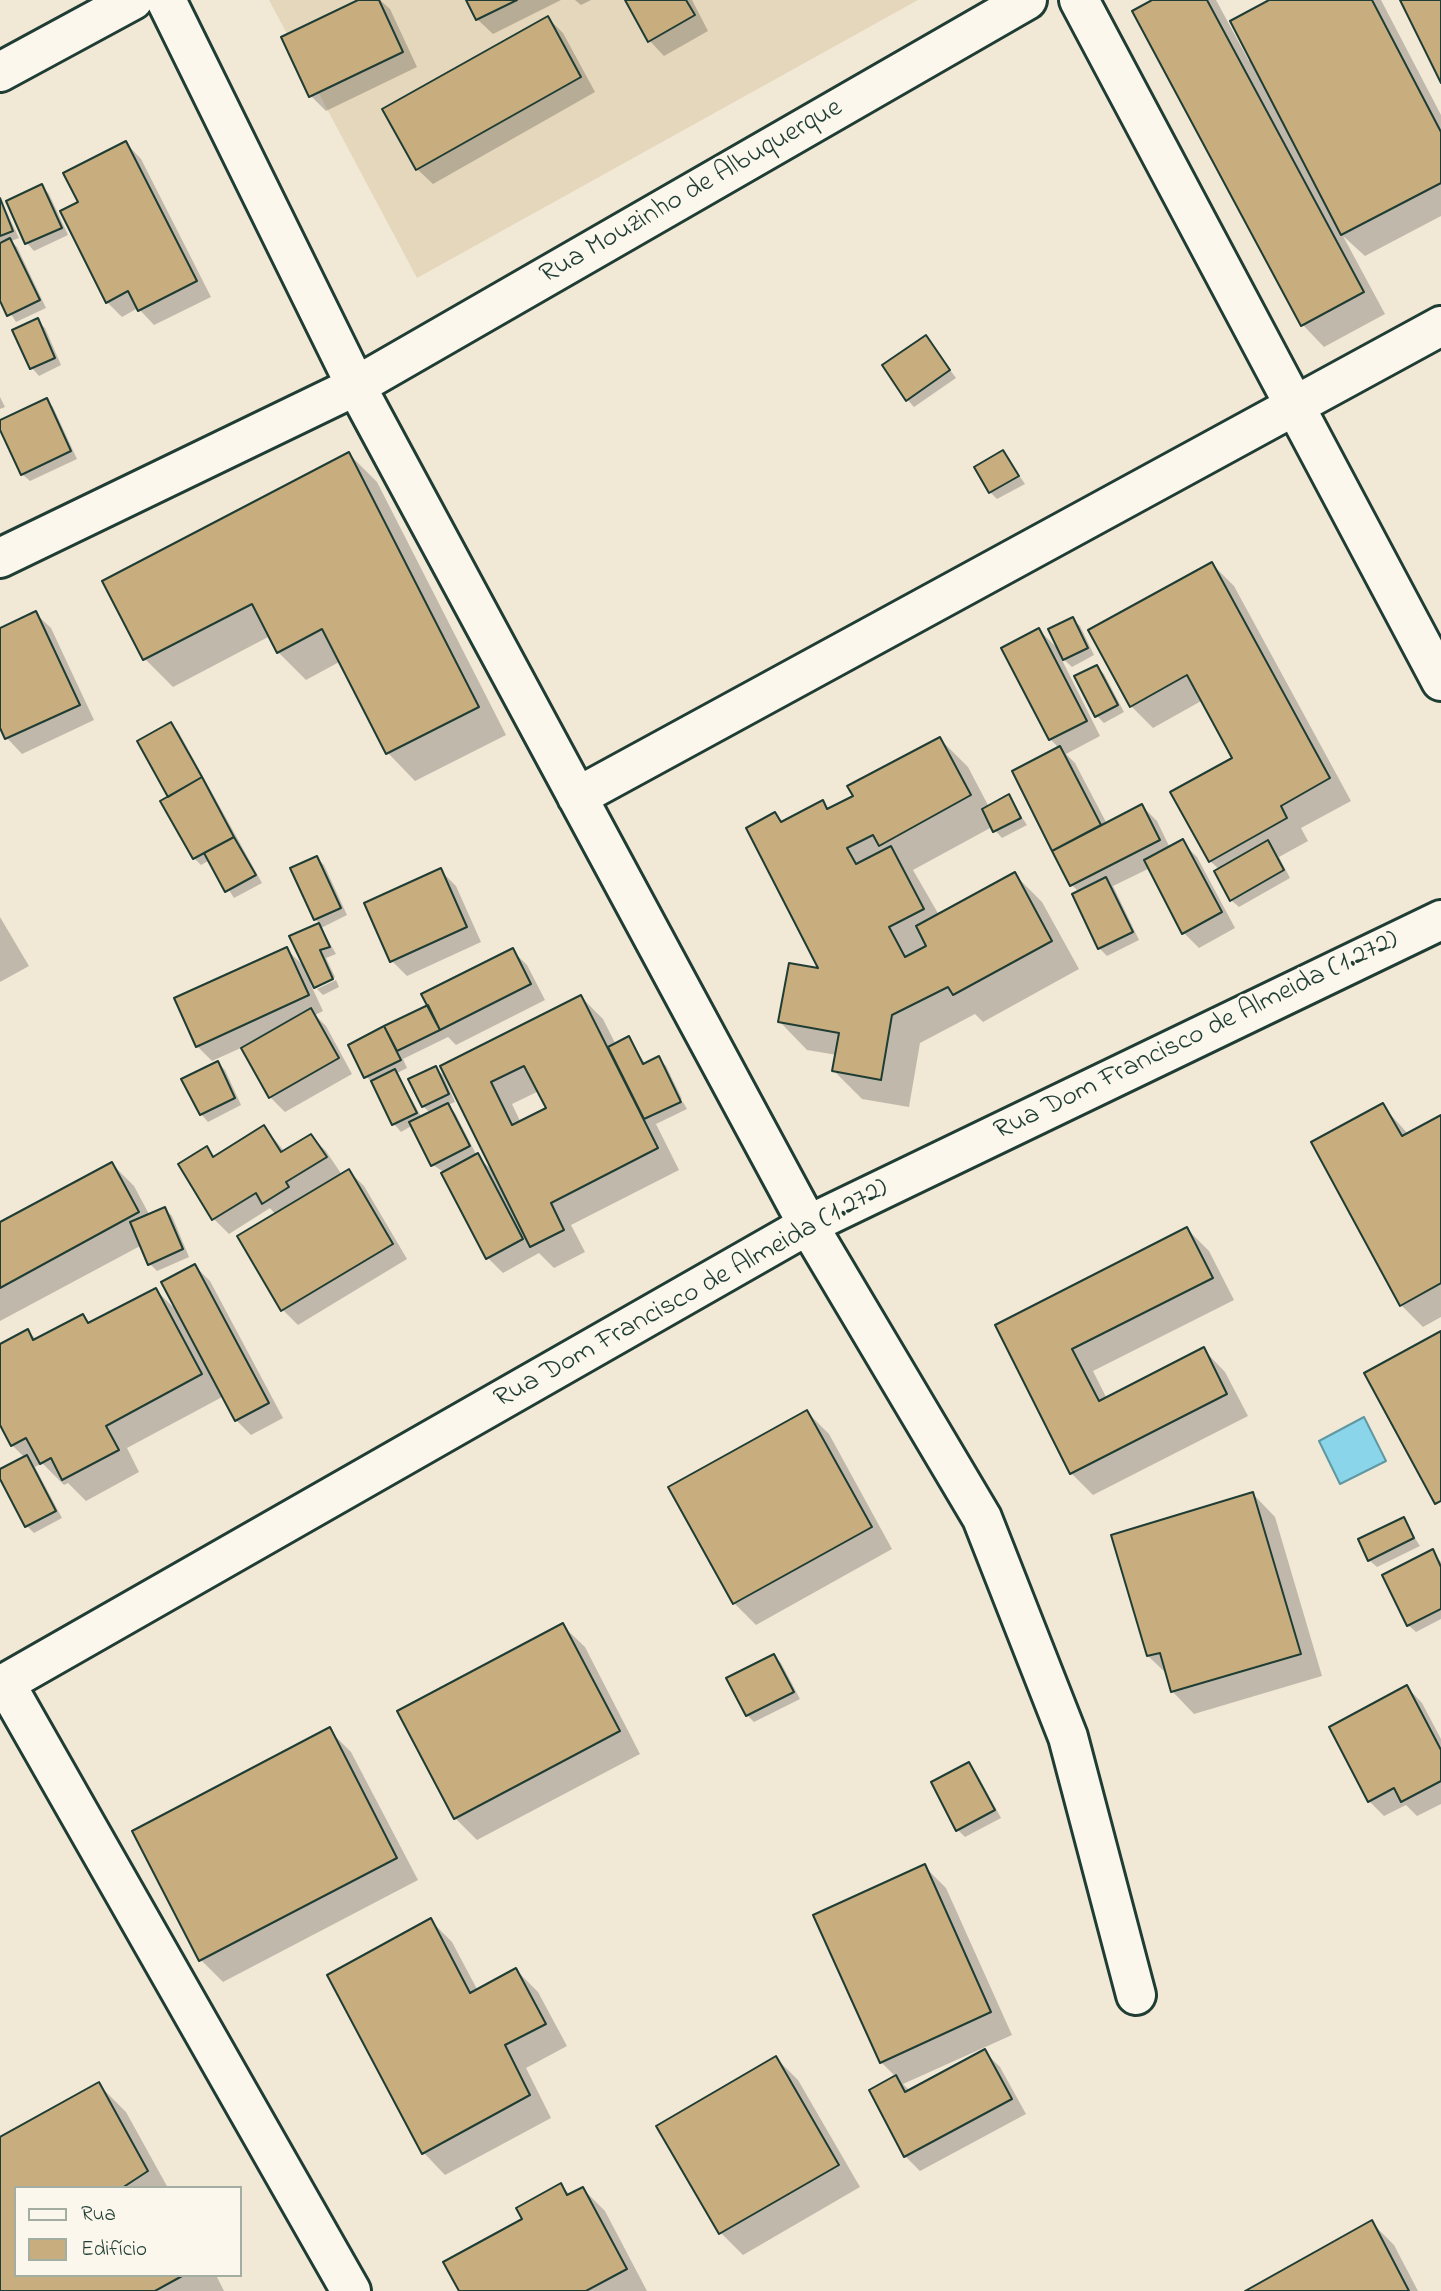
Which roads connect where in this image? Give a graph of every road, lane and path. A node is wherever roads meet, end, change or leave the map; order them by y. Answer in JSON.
{"nodes":[{"id":1,"x":133,"y":0,"type":"edge"},
{"id":2,"x":166,"y":0,"type":"edge"},
{"id":3,"x":1027,"y":0,"type":"edge"},
{"id":4,"x":1079,"y":0,"type":"edge"},
{"id":5,"x":0,"y":72,"type":"edge"},
{"id":6,"x":1441,"y":326,"type":"edge"},
{"id":7,"x":356,"y":386,"type":"junction"},
{"id":8,"x":1294,"y":404,"type":"junction"},
{"id":9,"x":0,"y":558,"type":"edge"},
{"id":10,"x":1441,"y":681,"type":"edge"},
{"id":11,"x":577,"y":797,"type":"junction"},
{"id":12,"x":1441,"y":920,"type":"edge"},
{"id":13,"x":807,"y":1224,"type":"junction"},
{"id":14,"x":2,"y":1684,"type":"edge"},
{"id":15,"x":1136,"y":1995,"type":"dead end"},
{"id":16,"x":351,"y":2291,"type":"edge"}],
"edges":[{"from":1,"to":5,"type":"street"},
{"from":2,"to":7,"type":"street"},
{"from":3,"to":7,"type":"street","name":"Rua Mouzinho de Albuquerque"},
{"from":4,"to":8,"type":"street"},
{"from":6,"to":8,"type":"street"},
{"from":7,"to":9,"type":"street","name":"Rua Mouzinho de Albuquerque"},
{"from":7,"to":11,"type":"street"},
{"from":8,"to":10,"type":"street"},
{"from":8,"to":11,"type":"street"},
{"from":11,"to":13,"type":"street"},
{"from":12,"to":13,"type":"street","name":"Rua Dom Francisco de Almeida (1.272)"},
{"from":13,"to":14,"type":"street","name":"Rua Dom Francisco de Almeida (1.272)"},
{"from":13,"to":15,"type":"street"},
{"from":14,"to":16,"type":"street"}]}
